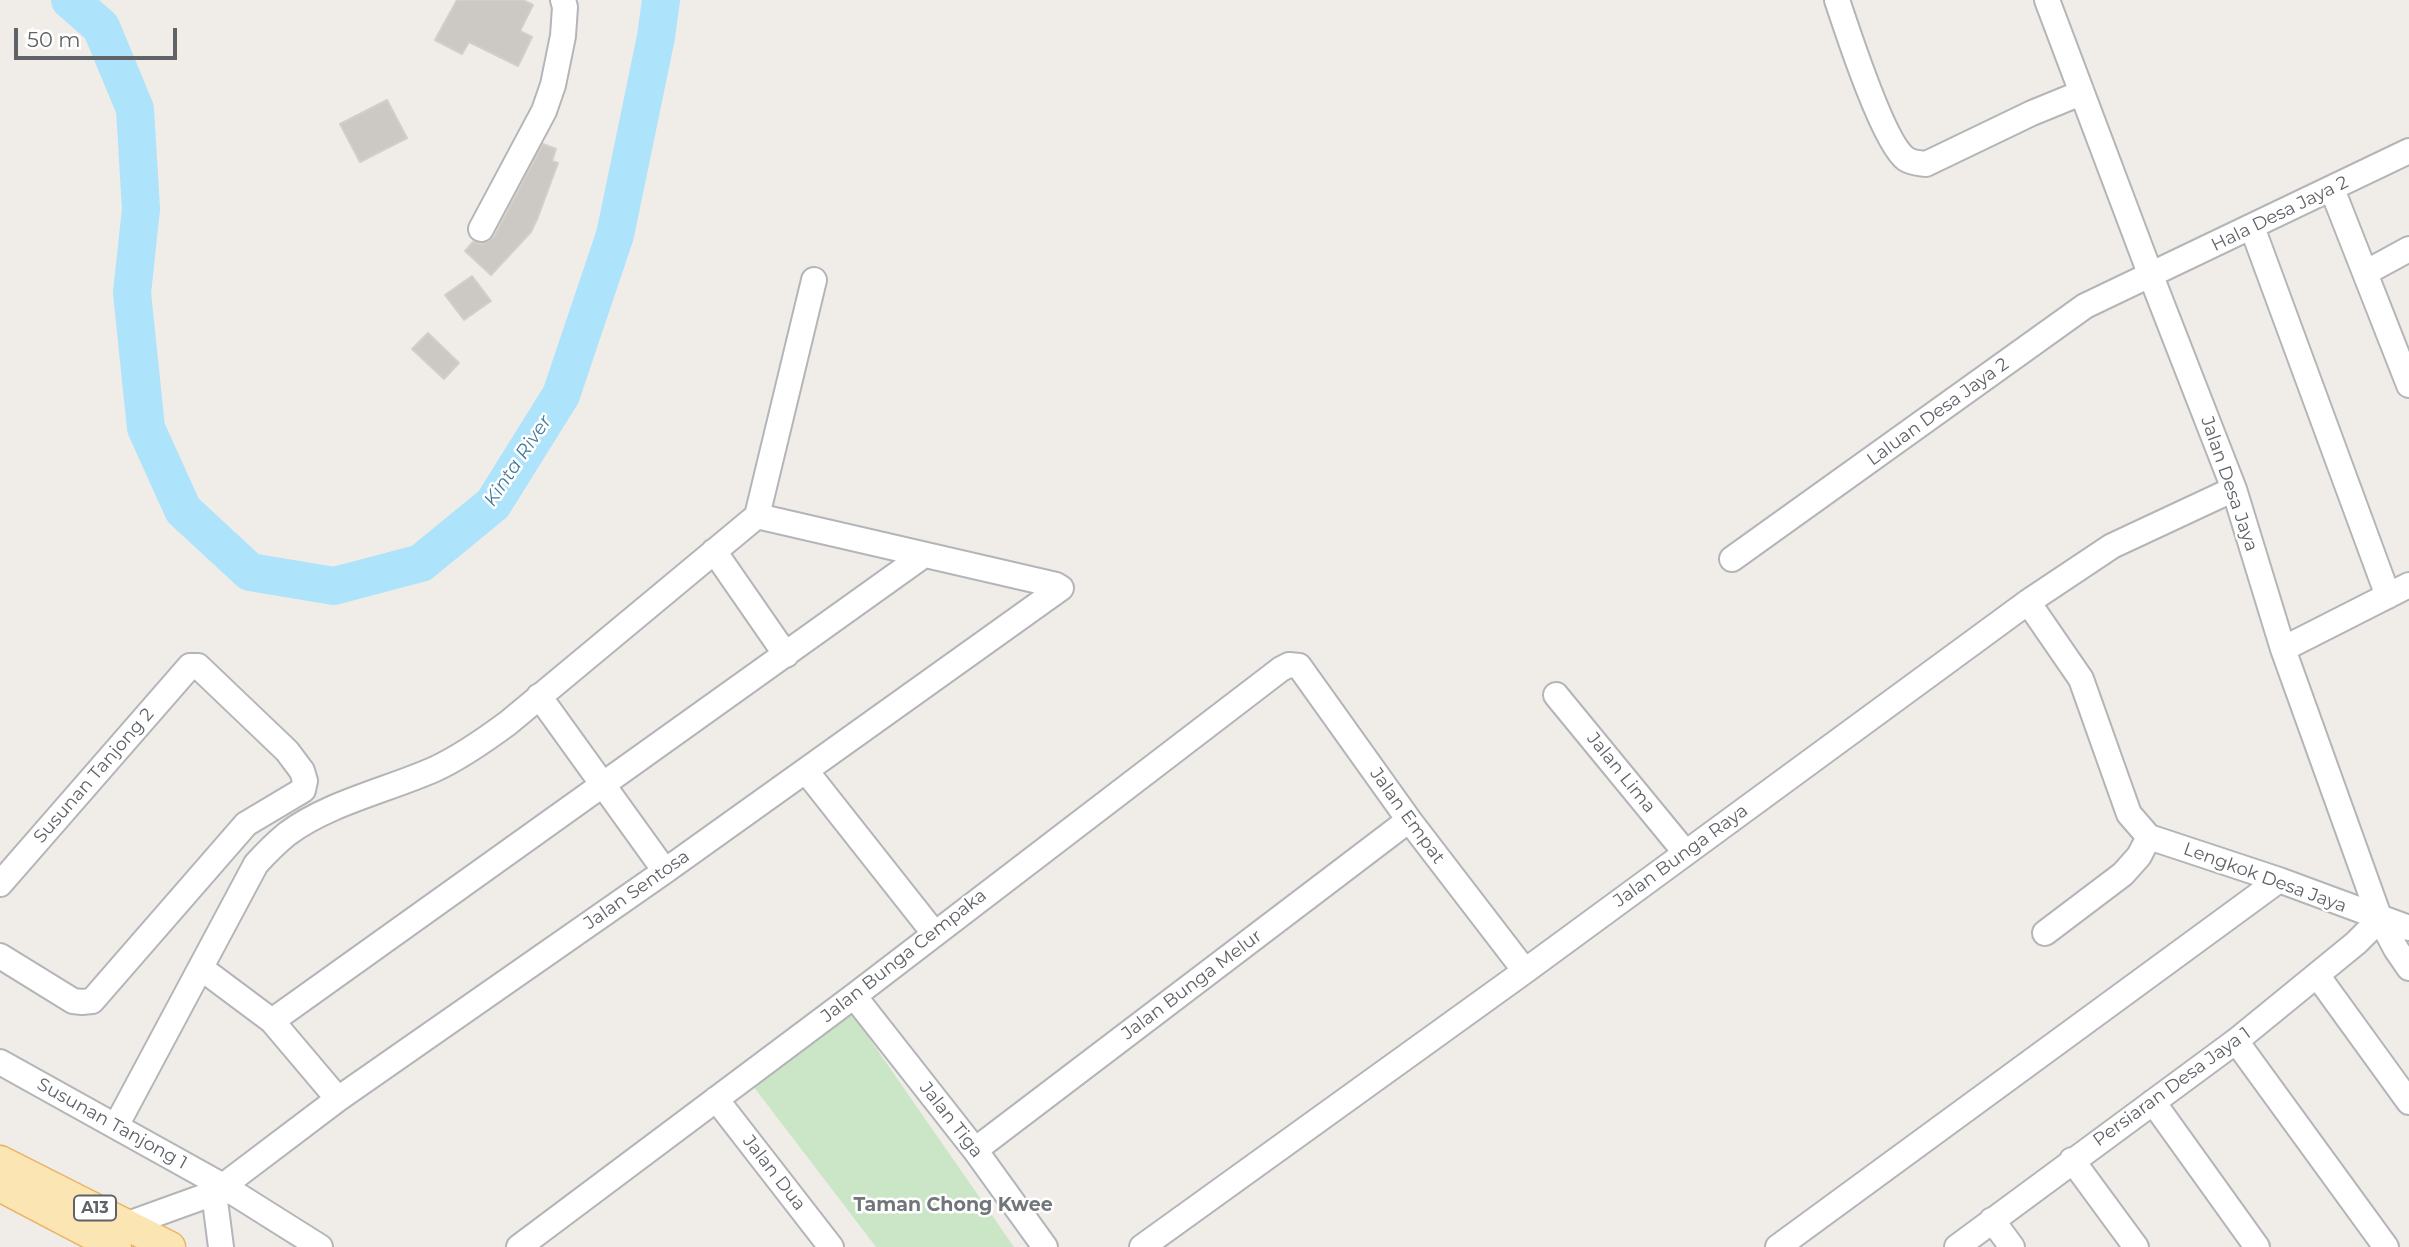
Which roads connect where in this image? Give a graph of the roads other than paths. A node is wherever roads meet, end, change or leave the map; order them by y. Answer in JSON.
{"nodes":[{"id":1,"x":563,"y":0,"type":"edge"},
{"id":2,"x":1837,"y":0,"type":"edge"},
{"id":3,"x":2047,"y":0,"type":"edge"},
{"id":4,"x":2081,"y":93,"type":"junction"},
{"id":5,"x":2409,"y":151,"type":"edge"},
{"id":6,"x":2332,"y":189,"type":"junction"},
{"id":7,"x":2252,"y":227,"type":"junction"},
{"id":8,"x":481,"y":229,"type":"dead end"},
{"id":9,"x":2409,"y":249,"type":"edge"},
{"id":10,"x":2365,"y":273,"type":"junction"},
{"id":11,"x":2151,"y":276,"type":"junction"},
{"id":12,"x":814,"y":279,"type":"dead end"},
{"id":13,"x":2407,"y":372,"type":"edge"},
{"id":14,"x":2234,"y":489,"type":"junction"},
{"id":15,"x":757,"y":516,"type":"junction"},
{"id":16,"x":714,"y":551,"type":"junction"},
{"id":17,"x":924,"y":555,"type":"junction"},
{"id":18,"x":1732,"y":559,"type":"dead end"},
{"id":19,"x":2398,"y":590,"type":"edge"},
{"id":20,"x":2028,"y":602,"type":"junction"},
{"id":21,"x":2283,"y":649,"type":"junction"},
{"id":22,"x":786,"y":655,"type":"junction"},
{"id":23,"x":1289,"y":665,"type":"joint"},
{"id":24,"x":1556,"y":695,"type":"dead end"},
{"id":25,"x":539,"y":696,"type":"junction"},
{"id":26,"x":806,"y":771,"type":"junction"},
{"id":27,"x":603,"y":785,"type":"junction"},
{"id":28,"x":1409,"y":820,"type":"junction"},
{"id":29,"x":2149,"y":837,"type":"junction"},
{"id":30,"x":1685,"y":852,"type":"junction"},
{"id":31,"x":665,"y":871,"type":"junction"},
{"id":32,"x":2278,"y":880,"type":"junction"},
{"id":33,"x":0,"y":884,"type":"edge"},
{"id":34,"x":2380,"y":919,"type":"junction"},
{"id":35,"x":2409,"y":928,"type":"edge"},
{"id":36,"x":934,"y":933,"type":"junction"},
{"id":37,"x":2045,"y":933,"type":"dead end"},
{"id":38,"x":0,"y":956,"type":"edge"},
{"id":39,"x":201,"y":968,"type":"junction"},
{"id":40,"x":2409,"y":968,"type":"edge"},
{"id":41,"x":1525,"y":971,"type":"junction"},
{"id":42,"x":2317,"y":975,"type":"junction"},
{"id":43,"x":854,"y":996,"type":"junction"},
{"id":44,"x":272,"y":1021,"type":"junction"},
{"id":45,"x":2236,"y":1041,"type":"junction"},
{"id":46,"x":0,"y":1062,"type":"edge"},
{"id":47,"x":338,"y":1099,"type":"junction"},
{"id":48,"x":716,"y":1099,"type":"junction"},
{"id":49,"x":2153,"y":1102,"type":"junction"},
{"id":50,"x":2409,"y":1102,"type":"edge"},
{"id":51,"x":116,"y":1126,"type":"junction"},
{"id":52,"x":975,"y":1150,"type":"junction"},
{"id":53,"x":2072,"y":1160,"type":"junction"},
{"id":54,"x":6,"y":1183,"type":"edge"},
{"id":55,"x":218,"y":1190,"type":"junction"},
{"id":56,"x":1992,"y":1220,"type":"junction"},
{"id":57,"x":122,"y":1236,"type":"edge"},
{"id":58,"x":525,"y":1245,"type":"edge"},
{"id":59,"x":170,"y":1247,"type":"edge"},
{"id":60,"x":221,"y":1247,"type":"edge"},
{"id":61,"x":320,"y":1247,"type":"edge"},
{"id":62,"x":831,"y":1247,"type":"edge"},
{"id":63,"x":1045,"y":1247,"type":"edge"},
{"id":64,"x":1142,"y":1247,"type":"edge"},
{"id":65,"x":1778,"y":1247,"type":"edge"},
{"id":66,"x":1957,"y":1247,"type":"edge"},
{"id":67,"x":2012,"y":1247,"type":"edge"},
{"id":68,"x":2136,"y":1247,"type":"edge"},
{"id":69,"x":2257,"y":1247,"type":"edge"},
{"id":70,"x":2385,"y":1247,"type":"edge"}],
"edges":[{"from":1,"to":8,"type":"street"},
{"from":2,"to":4,"type":"street"},
{"from":3,"to":4,"type":"street","name":"Jalan Desa Jaya"},
{"from":4,"to":11,"type":"street","name":"Jalan Desa Jaya"},
{"from":5,"to":6,"type":"street","name":"Hala Desa Jaya 2"},
{"from":6,"to":7,"type":"street","name":"Hala Desa Jaya 2"},
{"from":6,"to":10,"type":"street"},
{"from":7,"to":11,"type":"street","name":"Hala Desa Jaya 2"},
{"from":7,"to":19,"type":"street"},
{"from":9,"to":10,"type":"street"},
{"from":10,"to":13,"type":"street"},
{"from":11,"to":14,"type":"street","name":"Jalan Desa Jaya"},
{"from":11,"to":18,"type":"street","name":"Laluan Desa Jaya 2"},
{"from":12,"to":15,"type":"street"},
{"from":14,"to":20,"type":"street","name":"Jalan Bunga Raya"},
{"from":14,"to":21,"type":"street","name":"Jalan Desa Jaya"},
{"from":15,"to":16,"type":"street"},
{"from":15,"to":17,"type":"street"},
{"from":16,"to":22,"type":"street"},
{"from":16,"to":25,"type":"street"},
{"from":17,"to":22,"type":"street"},
{"from":17,"to":26,"type":"street","name":"Jalan Sentosa"},
{"from":19,"to":21,"type":"street"},
{"from":20,"to":29,"type":"street"},
{"from":20,"to":30,"type":"street","name":"Jalan Bunga Raya"},
{"from":21,"to":34,"type":"street","name":"Jalan Desa Jaya"},
{"from":22,"to":27,"type":"street"},
{"from":23,"to":28,"type":"street","name":"Jalan Empat"},
{"from":23,"to":36,"type":"street","name":"Jalan Bunga Cempaka"},
{"from":24,"to":30,"type":"street","name":"Jalan Lima"},
{"from":25,"to":27,"type":"street"},
{"from":25,"to":39,"type":"street"},
{"from":26,"to":31,"type":"street","name":"Jalan Sentosa"},
{"from":26,"to":36,"type":"street"},
{"from":27,"to":31,"type":"street"},
{"from":27,"to":44,"type":"street"},
{"from":28,"to":41,"type":"street","name":"Jalan Empat"},
{"from":28,"to":52,"type":"street","name":"Jalan Bunga Melur"},
{"from":29,"to":32,"type":"street","name":"Lengkok Desa Jaya"},
{"from":29,"to":37,"type":"street"},
{"from":30,"to":41,"type":"street","name":"Jalan Bunga Raya"},
{"from":31,"to":47,"type":"street","name":"Jalan Sentosa"},
{"from":32,"to":34,"type":"street","name":"Lengkok Desa Jaya"},
{"from":32,"to":65,"type":"street"},
{"from":33,"to":38,"type":"street","name":"Susunan Tanjong 2"},
{"from":34,"to":35,"type":"street","name":"Lengkok Desa Jaya"},
{"from":34,"to":40,"type":"street","name":"Jalan Desa Jaya"},
{"from":34,"to":42,"type":"street","name":"Persiaran Desa Jaya 1"},
{"from":36,"to":43,"type":"street","name":"Jalan Bunga Cempaka"},
{"from":39,"to":44,"type":"street"},
{"from":39,"to":51,"type":"street"},
{"from":41,"to":64,"type":"street","name":"Jalan Bunga Raya"},
{"from":42,"to":45,"type":"street","name":"Persiaran Desa Jaya 1"},
{"from":42,"to":50,"type":"street"},
{"from":43,"to":48,"type":"street","name":"Jalan Bunga Cempaka"},
{"from":43,"to":52,"type":"street","name":"Jalan Tiga"},
{"from":44,"to":47,"type":"street"},
{"from":45,"to":49,"type":"street","name":"Persiaran Desa Jaya 1"},
{"from":45,"to":70,"type":"street"},
{"from":46,"to":51,"type":"street","name":"Susunan Tanjong 1"},
{"from":47,"to":55,"type":"street","name":"Jalan Sentosa"},
{"from":48,"to":58,"type":"street","name":"Jalan Bunga Cempaka"},
{"from":48,"to":62,"type":"street","name":"Jalan Dua"},
{"from":49,"to":53,"type":"street","name":"Persiaran Desa Jaya 1"},
{"from":49,"to":69,"type":"street"},
{"from":51,"to":55,"type":"street","name":"Susunan Tanjong 1"},
{"from":52,"to":63,"type":"street","name":"Jalan Tiga"},
{"from":53,"to":56,"type":"street","name":"Persiaran Desa Jaya 1"},
{"from":53,"to":68,"type":"street"},
{"from":54,"to":57,"type":"main road","number":"A13"},
{"from":55,"to":57,"type":"street","name":"Jalan Sentosa"},
{"from":55,"to":60,"type":"street"},
{"from":55,"to":61,"type":"street","name":"Susunan Tanjong 1"},
{"from":56,"to":66,"type":"street","name":"Persiaran Desa Jaya 1"},
{"from":56,"to":67,"type":"street"},
{"from":57,"to":59,"type":"main road","number":"A13"}]}
